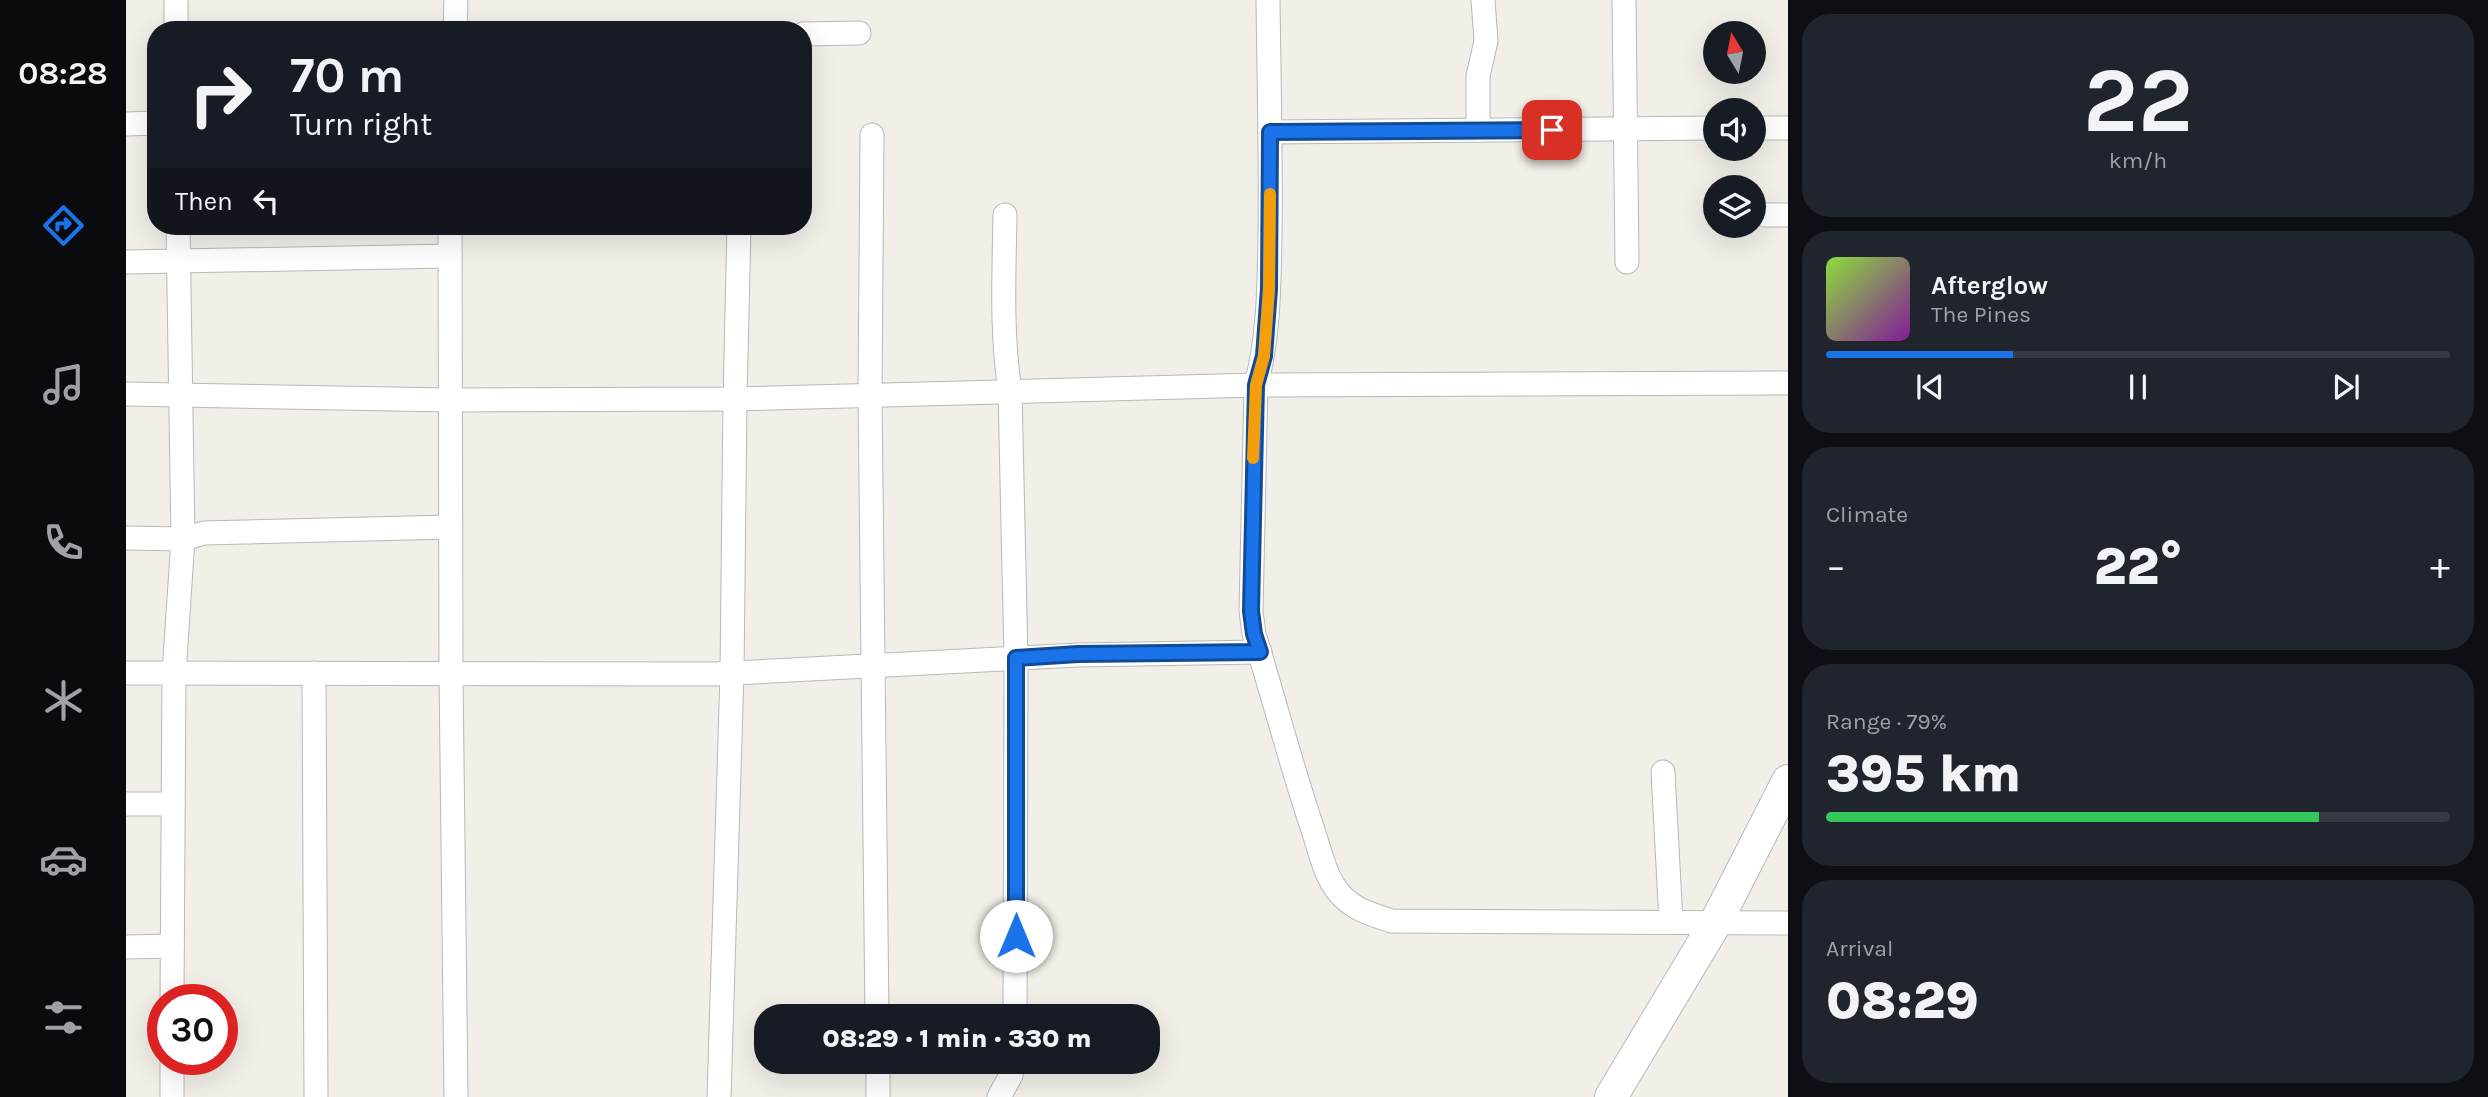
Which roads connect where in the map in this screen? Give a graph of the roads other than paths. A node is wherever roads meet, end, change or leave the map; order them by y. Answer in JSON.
{"nodes":[{"id":1,"x":176,"y":0,"type":"edge"},
{"id":2,"x":456,"y":0,"type":"edge"},
{"id":3,"x":1268,"y":0,"type":"edge"},
{"id":4,"x":1483,"y":0,"type":"edge"},
{"id":5,"x":1624,"y":0,"type":"edge"},
{"id":6,"x":176,"y":21,"type":"edge"},
{"id":7,"x":455,"y":21,"type":"edge"},
{"id":8,"x":859,"y":33,"type":"dead end"},
{"id":9,"x":812,"y":34,"type":"edge"},
{"id":10,"x":147,"y":123,"type":"edge"},
{"id":11,"x":126,"y":124,"type":"edge"},
{"id":12,"x":1703,"y":128,"type":"edge"},
{"id":13,"x":1766,"y":128,"type":"edge"},
{"id":14,"x":1788,"y":128,"type":"edge"},
{"id":15,"x":1626,"y":129,"type":"junction"},
{"id":16,"x":1478,"y":130,"type":"junction"},
{"id":17,"x":1270,"y":132,"type":"junction"},
{"id":18,"x":872,"y":135,"type":"dead end"},
{"id":19,"x":1005,"y":215,"type":"dead end"},
{"id":20,"x":1766,"y":215,"type":"edge"},
{"id":21,"x":1788,"y":215,"type":"edge"},
{"id":22,"x":178,"y":235,"type":"edge"},
{"id":23,"x":450,"y":235,"type":"edge"},
{"id":24,"x":740,"y":235,"type":"edge"},
{"id":25,"x":450,"y":256,"type":"junction"},
{"id":26,"x":179,"y":261,"type":"junction"},
{"id":27,"x":126,"y":262,"type":"edge"},
{"id":28,"x":1627,"y":262,"type":"dead end"},
{"id":29,"x":1788,"y":383,"type":"edge"},
{"id":30,"x":1256,"y":385,"type":"junction"},
{"id":31,"x":1010,"y":391,"type":"junction"},
{"id":32,"x":126,"y":394,"type":"edge"},
{"id":33,"x":181,"y":395,"type":"junction"},
{"id":34,"x":870,"y":396,"type":"junction"},
{"id":35,"x":735,"y":399,"type":"junction"},
{"id":36,"x":449,"y":400,"type":"junction"},
{"id":37,"x":450,"y":527,"type":"junction"},
{"id":38,"x":126,"y":538,"type":"edge"},
{"id":39,"x":183,"y":539,"type":"junction"},
{"id":40,"x":1260,"y":652,"type":"junction"},
{"id":41,"x":1016,"y":658,"type":"junction"},
{"id":42,"x":875,"y":666,"type":"junction"},
{"id":43,"x":126,"y":673,"type":"edge"},
{"id":44,"x":174,"y":673,"type":"junction"},
{"id":45,"x":314,"y":673,"type":"junction"},
{"id":46,"x":451,"y":673,"type":"junction"},
{"id":47,"x":732,"y":673,"type":"junction"},
{"id":48,"x":1663,"y":772,"type":"dead end"},
{"id":49,"x":1788,"y":781,"type":"edge"},
{"id":50,"x":126,"y":804,"type":"edge"},
{"id":51,"x":173,"y":804,"type":"junction"},
{"id":52,"x":1671,"y":922,"type":"junction"},
{"id":53,"x":1716,"y":922,"type":"junction"},
{"id":54,"x":1788,"y":923,"type":"edge"},
{"id":55,"x":173,"y":946,"type":"junction"},
{"id":56,"x":126,"y":947,"type":"edge"},
{"id":57,"x":172,"y":984,"type":"edge"},
{"id":58,"x":877,"y":1004,"type":"edge"},
{"id":59,"x":1015,"y":1004,"type":"edge"},
{"id":60,"x":878,"y":1074,"type":"edge"},
{"id":61,"x":1011,"y":1074,"type":"edge"},
{"id":62,"x":172,"y":1075,"type":"edge"},
{"id":63,"x":172,"y":1097,"type":"edge"},
{"id":64,"x":316,"y":1097,"type":"edge"},
{"id":65,"x":456,"y":1097,"type":"edge"},
{"id":66,"x":719,"y":1097,"type":"edge"},
{"id":67,"x":878,"y":1097,"type":"edge"},
{"id":68,"x":999,"y":1097,"type":"edge"},
{"id":69,"x":1611,"y":1097,"type":"edge"}],
"edges":[{"from":1,"to":6,"type":"street"},
{"from":2,"to":7,"type":"street"},
{"from":3,"to":17,"type":"street"},
{"from":4,"to":16,"type":"street"},
{"from":5,"to":15,"type":"street"},
{"from":8,"to":9,"type":"street"},
{"from":10,"to":11,"type":"street"},
{"from":12,"to":15,"type":"street"},
{"from":13,"to":14,"type":"street"},
{"from":15,"to":16,"type":"street"},
{"from":15,"to":28,"type":"street"},
{"from":16,"to":17,"type":"street"},
{"from":17,"to":30,"type":"street"},
{"from":18,"to":34,"type":"street"},
{"from":19,"to":31,"type":"street"},
{"from":20,"to":21,"type":"street"},
{"from":22,"to":26,"type":"street"},
{"from":23,"to":25,"type":"street"},
{"from":24,"to":35,"type":"street"},
{"from":25,"to":26,"type":"street"},
{"from":25,"to":36,"type":"street"},
{"from":26,"to":27,"type":"street"},
{"from":26,"to":33,"type":"street"},
{"from":29,"to":30,"type":"street"},
{"from":30,"to":31,"type":"street"},
{"from":30,"to":40,"type":"street"},
{"from":31,"to":34,"type":"street"},
{"from":31,"to":41,"type":"street"},
{"from":32,"to":33,"type":"street"},
{"from":33,"to":36,"type":"street"},
{"from":33,"to":39,"type":"street"},
{"from":34,"to":35,"type":"street"},
{"from":34,"to":42,"type":"street"},
{"from":35,"to":36,"type":"street"},
{"from":35,"to":47,"type":"street"},
{"from":36,"to":37,"type":"street"},
{"from":37,"to":39,"type":"street"},
{"from":37,"to":46,"type":"street"},
{"from":38,"to":39,"type":"street"},
{"from":39,"to":44,"type":"street"},
{"from":40,"to":41,"type":"street"},
{"from":40,"to":52,"type":"street"},
{"from":41,"to":42,"type":"street"},
{"from":41,"to":59,"type":"street"},
{"from":42,"to":47,"type":"street"},
{"from":42,"to":58,"type":"street"},
{"from":43,"to":44,"type":"street"},
{"from":44,"to":45,"type":"street"},
{"from":44,"to":51,"type":"street"},
{"from":45,"to":46,"type":"street"},
{"from":45,"to":64,"type":"street"},
{"from":46,"to":47,"type":"street"},
{"from":46,"to":65,"type":"street"},
{"from":47,"to":66,"type":"street"},
{"from":48,"to":52,"type":"street"},
{"from":49,"to":53,"type":"main road"},
{"from":50,"to":51,"type":"street"},
{"from":51,"to":55,"type":"street"},
{"from":52,"to":53,"type":"street"},
{"from":53,"to":54,"type":"street"},
{"from":53,"to":69,"type":"main road"},
{"from":55,"to":56,"type":"street"},
{"from":55,"to":57,"type":"street"},
{"from":60,"to":67,"type":"street"},
{"from":61,"to":68,"type":"street"},
{"from":62,"to":63,"type":"street"}]}
